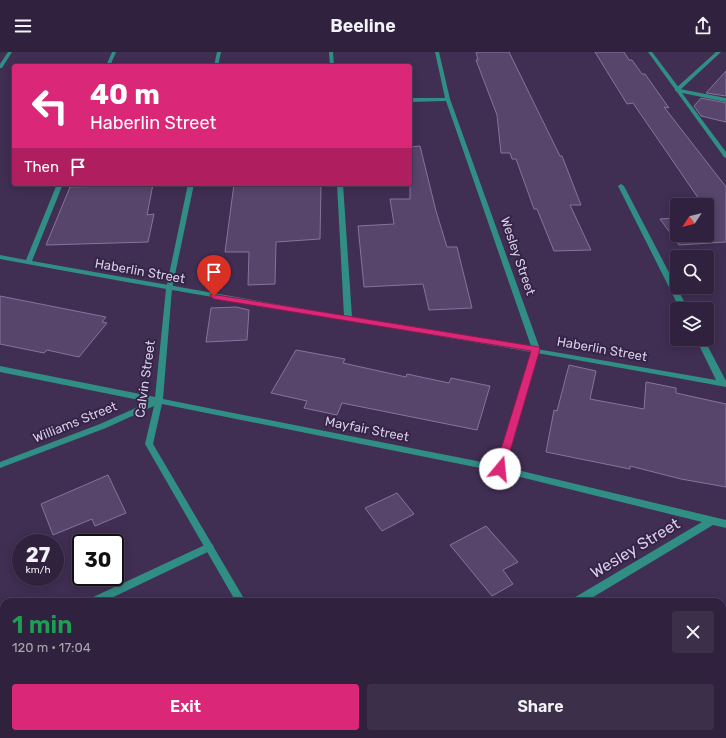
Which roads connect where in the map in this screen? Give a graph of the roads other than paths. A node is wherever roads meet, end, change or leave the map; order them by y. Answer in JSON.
{"nodes":[{"id":1,"x":10,"y":52,"type":"edge"},
{"id":2,"x":114,"y":52,"type":"edge"},
{"id":3,"x":219,"y":52,"type":"edge"},
{"id":4,"x":332,"y":52,"type":"edge"},
{"id":5,"x":437,"y":52,"type":"edge"},
{"id":6,"x":650,"y":52,"type":"edge"},
{"id":7,"x":719,"y":52,"type":"edge"},
{"id":8,"x":109,"y":64,"type":"edge"},
{"id":9,"x":216,"y":64,"type":"edge"},
{"id":10,"x":332,"y":64,"type":"edge"},
{"id":11,"x":0,"y":67,"type":"edge"},
{"id":12,"x":676,"y":90,"type":"junction"},
{"id":13,"x":448,"y":99,"type":"junction"},
{"id":14,"x":412,"y":100,"type":"edge"},
{"id":15,"x":726,"y":100,"type":"edge"},
{"id":16,"x":726,"y":156,"type":"edge"},
{"id":17,"x":59,"y":186,"type":"edge"},
{"id":18,"x":191,"y":186,"type":"edge"},
{"id":19,"x":340,"y":186,"type":"edge"},
{"id":20,"x":621,"y":186,"type":"dead end"},
{"id":21,"x":0,"y":257,"type":"edge"},
{"id":22,"x":28,"y":262,"type":"junction"},
{"id":23,"x":169,"y":289,"type":"junction"},
{"id":24,"x":680,"y":302,"type":"edge"},
{"id":25,"x":348,"y":318,"type":"junction"},
{"id":26,"x":704,"y":346,"type":"edge"},
{"id":27,"x":536,"y":349,"type":"junction"},
{"id":28,"x":0,"y":369,"type":"edge"},
{"id":29,"x":724,"y":383,"type":"edge"},
{"id":30,"x":159,"y":400,"type":"junction"},
{"id":31,"x":0,"y":465,"type":"edge"},
{"id":32,"x":500,"y":469,"type":"junction"},
{"id":33,"x":711,"y":521,"type":"junction"},
{"id":34,"x":726,"y":524,"type":"edge"},
{"id":35,"x":209,"y":546,"type":"junction"},
{"id":36,"x":102,"y":598,"type":"edge"},
{"id":37,"x":239,"y":598,"type":"edge"},
{"id":38,"x":583,"y":598,"type":"edge"}],
"edges":[{"from":1,"to":11,"type":"street"},
{"from":2,"to":8,"type":"street"},
{"from":3,"to":9,"type":"street"},
{"from":4,"to":10,"type":"street"},
{"from":5,"to":13,"type":"street","name":"Wesley Street"},
{"from":6,"to":12,"type":"street"},
{"from":7,"to":12,"type":"street"},
{"from":12,"to":15,"type":"street"},
{"from":12,"to":16,"type":"street"},
{"from":13,"to":14,"type":"street"},
{"from":13,"to":27,"type":"street","name":"Wesley Street"},
{"from":17,"to":22,"type":"street"},
{"from":18,"to":23,"type":"street","name":"Calvin Street"},
{"from":19,"to":25,"type":"street"},
{"from":20,"to":24,"type":"street"},
{"from":21,"to":22,"type":"street","name":"Haberlin Street"},
{"from":22,"to":23,"type":"street","name":"Haberlin Street"},
{"from":23,"to":25,"type":"street","name":"Haberlin Street"},
{"from":23,"to":30,"type":"street","name":"Calvin Street"},
{"from":25,"to":27,"type":"street","name":"Haberlin Street"},
{"from":26,"to":29,"type":"street"},
{"from":27,"to":29,"type":"street","name":"Haberlin Street"},
{"from":27,"to":32,"type":"street"},
{"from":28,"to":30,"type":"street","name":"Mayfair Street"},
{"from":30,"to":31,"type":"street","name":"Williams Street"},
{"from":30,"to":32,"type":"street","name":"Mayfair Street"},
{"from":30,"to":35,"type":"street","name":"Calvin Street"},
{"from":32,"to":33,"type":"street","name":"Mayfair Street"},
{"from":33,"to":34,"type":"street","name":"Mayfair Street"},
{"from":33,"to":38,"type":"street","name":"Wesley Street"},
{"from":35,"to":36,"type":"street"},
{"from":35,"to":37,"type":"street","name":"Calvin Street"}]}
